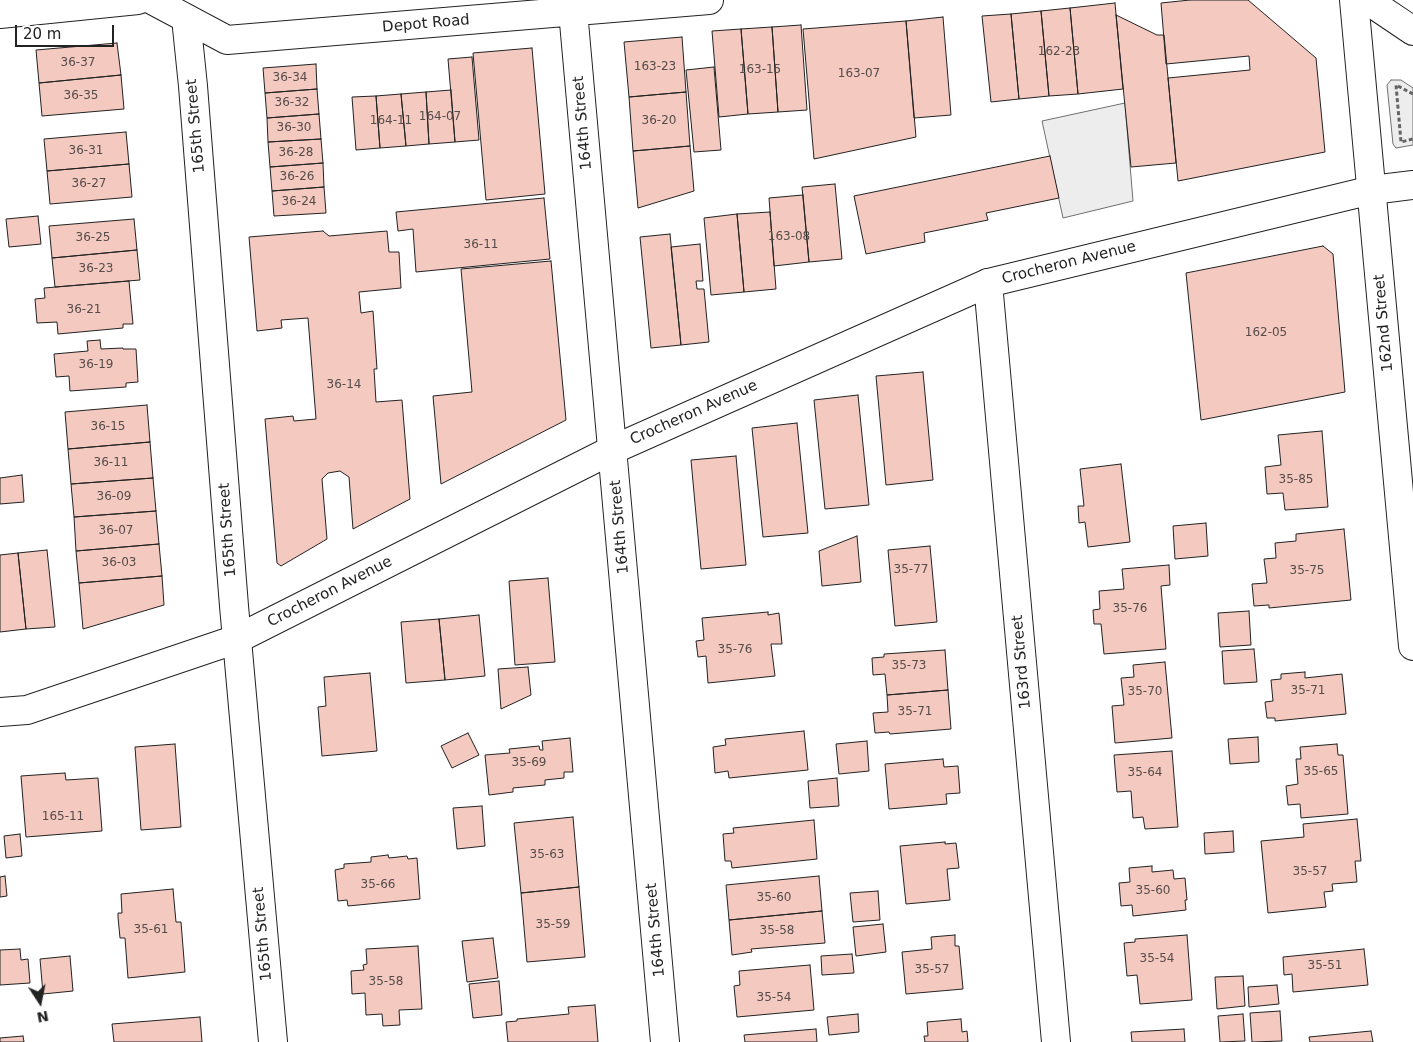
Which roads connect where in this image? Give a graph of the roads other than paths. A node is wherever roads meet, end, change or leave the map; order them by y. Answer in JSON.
{"nodes":[{"id":1,"x":138,"y":0,"type":"edge"},
{"id":2,"x":152,"y":0,"type":"edge"},
{"id":3,"x":709,"y":0,"type":"edge"},
{"id":4,"x":1354,"y":0,"type":"edge"},
{"id":5,"x":1367,"y":0,"type":"edge"},
{"id":6,"x":573,"y":11,"type":"junction"},
{"id":7,"x":0,"y":14,"type":"edge"},
{"id":8,"x":186,"y":18,"type":"junction"},
{"id":9,"x":1413,"y":32,"type":"edge"},
{"id":10,"x":1413,"y":185,"type":"edge"},
{"id":11,"x":1372,"y":190,"type":"junction"},
{"id":12,"x":988,"y":283,"type":"junction"},
{"id":13,"x":612,"y":450,"type":"junction"},
{"id":14,"x":237,"y":639,"type":"junction"},
{"id":15,"x":1413,"y":646,"type":"edge"},
{"id":16,"x":0,"y":712,"type":"edge"},
{"id":17,"x":273,"y":1042,"type":"edge"},
{"id":18,"x":666,"y":1042,"type":"edge"},
{"id":19,"x":1056,"y":1042,"type":"edge"}],
"edges":[{"from":1,"to":7,"type":"street"},
{"from":2,"to":8,"type":"street","name":"Depot Road"},
{"from":3,"to":6,"type":"street","name":"Depot Road"},
{"from":4,"to":11,"type":"street","name":"162nd Street"},
{"from":5,"to":9,"type":"street"},
{"from":6,"to":8,"type":"street","name":"Depot Road"},
{"from":6,"to":13,"type":"street","name":"164th Street"},
{"from":8,"to":14,"type":"street","name":"165th Street"},
{"from":10,"to":11,"type":"street","name":"Crocheron Avenue"},
{"from":11,"to":12,"type":"street","name":"Crocheron Avenue"},
{"from":11,"to":15,"type":"street","name":"162nd Street"},
{"from":12,"to":13,"type":"street","name":"Crocheron Avenue"},
{"from":12,"to":19,"type":"street","name":"163rd Street"},
{"from":13,"to":14,"type":"street","name":"Crocheron Avenue"},
{"from":13,"to":18,"type":"street","name":"164th Street"},
{"from":14,"to":16,"type":"street","name":"Crocheron Avenue"},
{"from":14,"to":17,"type":"street","name":"165th Street"}]}
